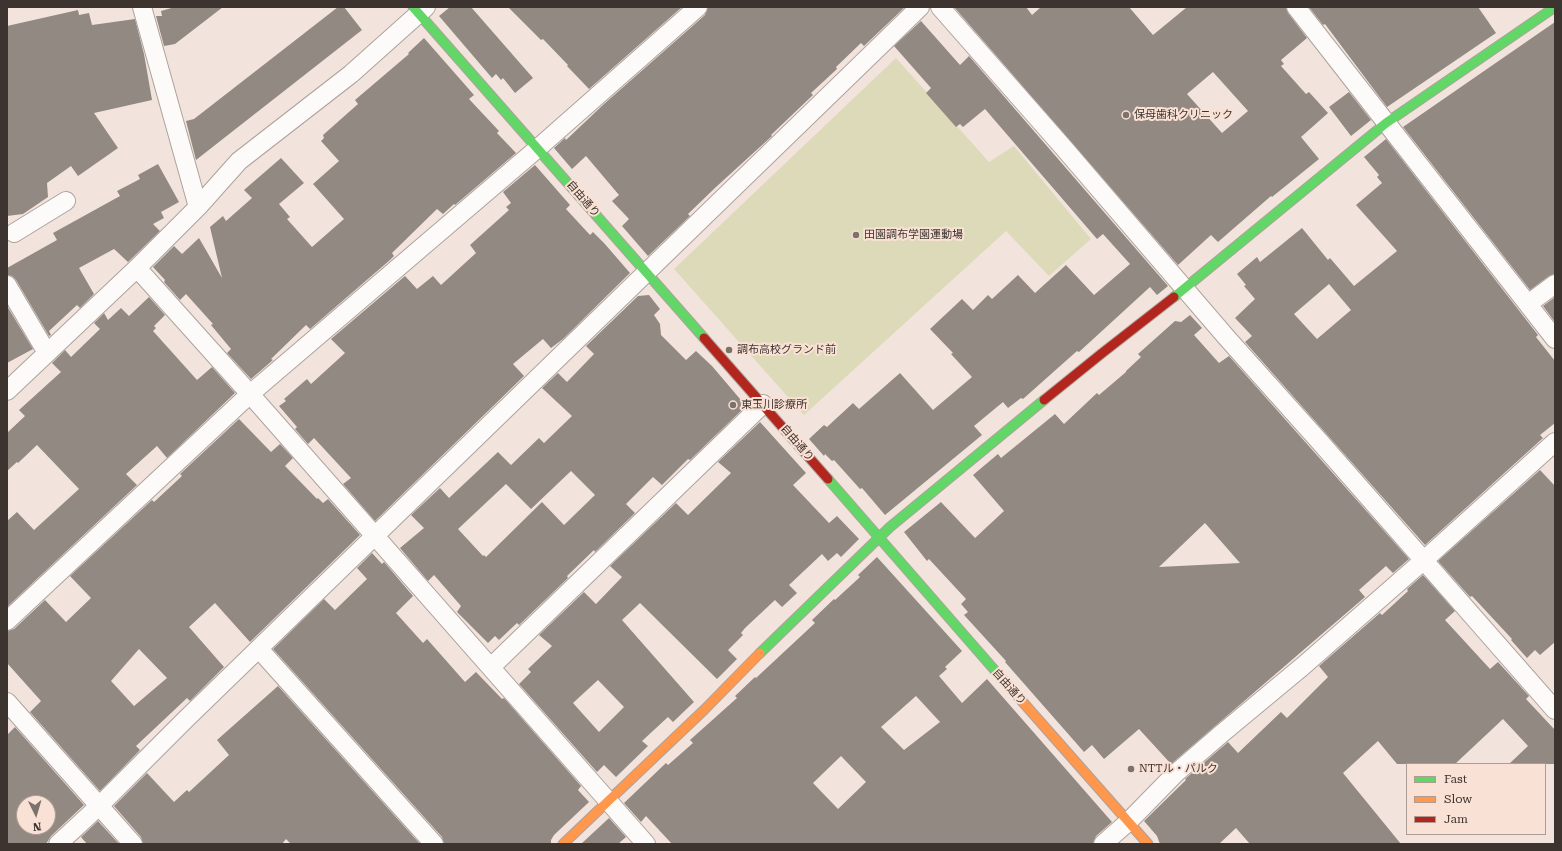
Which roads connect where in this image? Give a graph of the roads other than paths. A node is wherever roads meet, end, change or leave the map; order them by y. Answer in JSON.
{"nodes":[{"id":1,"x":142,"y":7,"type":"edge"},
{"id":2,"x":698,"y":7,"type":"edge"},
{"id":3,"x":920,"y":7,"type":"edge"},
{"id":4,"x":940,"y":7,"type":"edge"},
{"id":5,"x":1296,"y":7,"type":"edge"},
{"id":6,"x":1555,"y":7,"type":"edge"},
{"id":7,"x":419,"y":10,"type":"edge"},
{"id":8,"x":1386,"y":123,"type":"junction"},
{"id":9,"x":538,"y":148,"type":"junction"},
{"id":10,"x":66,"y":201,"type":"dead end"},
{"id":11,"x":198,"y":207,"type":"junction"},
{"id":12,"x":9,"y":236,"type":"edge"},
{"id":13,"x":137,"y":268,"type":"junction"},
{"id":14,"x":646,"y":271,"type":"junction"},
{"id":15,"x":1555,"y":284,"type":"edge"},
{"id":16,"x":7,"y":285,"type":"edge"},
{"id":17,"x":1185,"y":289,"type":"junction"},
{"id":18,"x":1528,"y":304,"type":"junction"},
{"id":19,"x":1555,"y":339,"type":"edge"},
{"id":20,"x":47,"y":353,"type":"junction"},
{"id":21,"x":7,"y":391,"type":"edge"},
{"id":22,"x":250,"y":394,"type":"junction"},
{"id":23,"x":762,"y":404,"type":"junction"},
{"id":24,"x":1555,"y":442,"type":"edge"},
{"id":25,"x":375,"y":536,"type":"junction"},
{"id":26,"x":879,"y":537,"type":"junction"},
{"id":27,"x":1423,"y":561,"type":"junction"},
{"id":28,"x":7,"y":621,"type":"edge"},
{"id":29,"x":259,"y":649,"type":"junction"},
{"id":30,"x":491,"y":667,"type":"junction"},
{"id":31,"x":7,"y":702,"type":"edge"},
{"id":32,"x":1555,"y":710,"type":"edge"},
{"id":33,"x":608,"y":801,"type":"junction"},
{"id":34,"x":99,"y":806,"type":"junction"},
{"id":35,"x":1128,"y":822,"type":"junction"},
{"id":36,"x":58,"y":844,"type":"edge"},
{"id":37,"x":133,"y":844,"type":"edge"},
{"id":38,"x":434,"y":844,"type":"edge"},
{"id":39,"x":563,"y":844,"type":"edge"},
{"id":40,"x":646,"y":844,"type":"edge"},
{"id":41,"x":1103,"y":844,"type":"edge"},
{"id":42,"x":1148,"y":844,"type":"edge"}],
"edges":[{"from":1,"to":11,"type":"street"},
{"from":2,"to":9,"type":"street"},
{"from":3,"to":14,"type":"street"},
{"from":4,"to":17,"type":"street"},
{"from":5,"to":8,"type":"street"},
{"from":6,"to":8,"type":"street"},
{"from":7,"to":9,"type":"street","name":"自由通り"},
{"from":7,"to":11,"type":"street"},
{"from":8,"to":17,"type":"street"},
{"from":8,"to":18,"type":"street"},
{"from":9,"to":14,"type":"street","name":"自由通り"},
{"from":9,"to":22,"type":"street"},
{"from":10,"to":12,"type":"street"},
{"from":11,"to":13,"type":"street"},
{"from":13,"to":20,"type":"street"},
{"from":13,"to":22,"type":"street"},
{"from":14,"to":23,"type":"street","name":"自由通り"},
{"from":14,"to":25,"type":"street"},
{"from":15,"to":18,"type":"street"},
{"from":16,"to":20,"type":"street"},
{"from":17,"to":26,"type":"street"},
{"from":17,"to":27,"type":"street"},
{"from":18,"to":19,"type":"street"},
{"from":20,"to":21,"type":"street"},
{"from":22,"to":25,"type":"street"},
{"from":22,"to":28,"type":"street"},
{"from":23,"to":26,"type":"street","name":"自由通り"},
{"from":23,"to":30,"type":"street"},
{"from":24,"to":27,"type":"street"},
{"from":25,"to":29,"type":"street"},
{"from":25,"to":30,"type":"street"},
{"from":26,"to":33,"type":"street"},
{"from":26,"to":35,"type":"street","name":"自由通り"},
{"from":27,"to":32,"type":"street"},
{"from":27,"to":35,"type":"street"},
{"from":29,"to":34,"type":"street"},
{"from":29,"to":38,"type":"street"},
{"from":30,"to":33,"type":"street"},
{"from":31,"to":34,"type":"street"},
{"from":33,"to":39,"type":"street"},
{"from":33,"to":40,"type":"street"},
{"from":34,"to":36,"type":"street"},
{"from":34,"to":37,"type":"street"},
{"from":35,"to":41,"type":"street"},
{"from":35,"to":42,"type":"street","name":"自由通り"}]}
